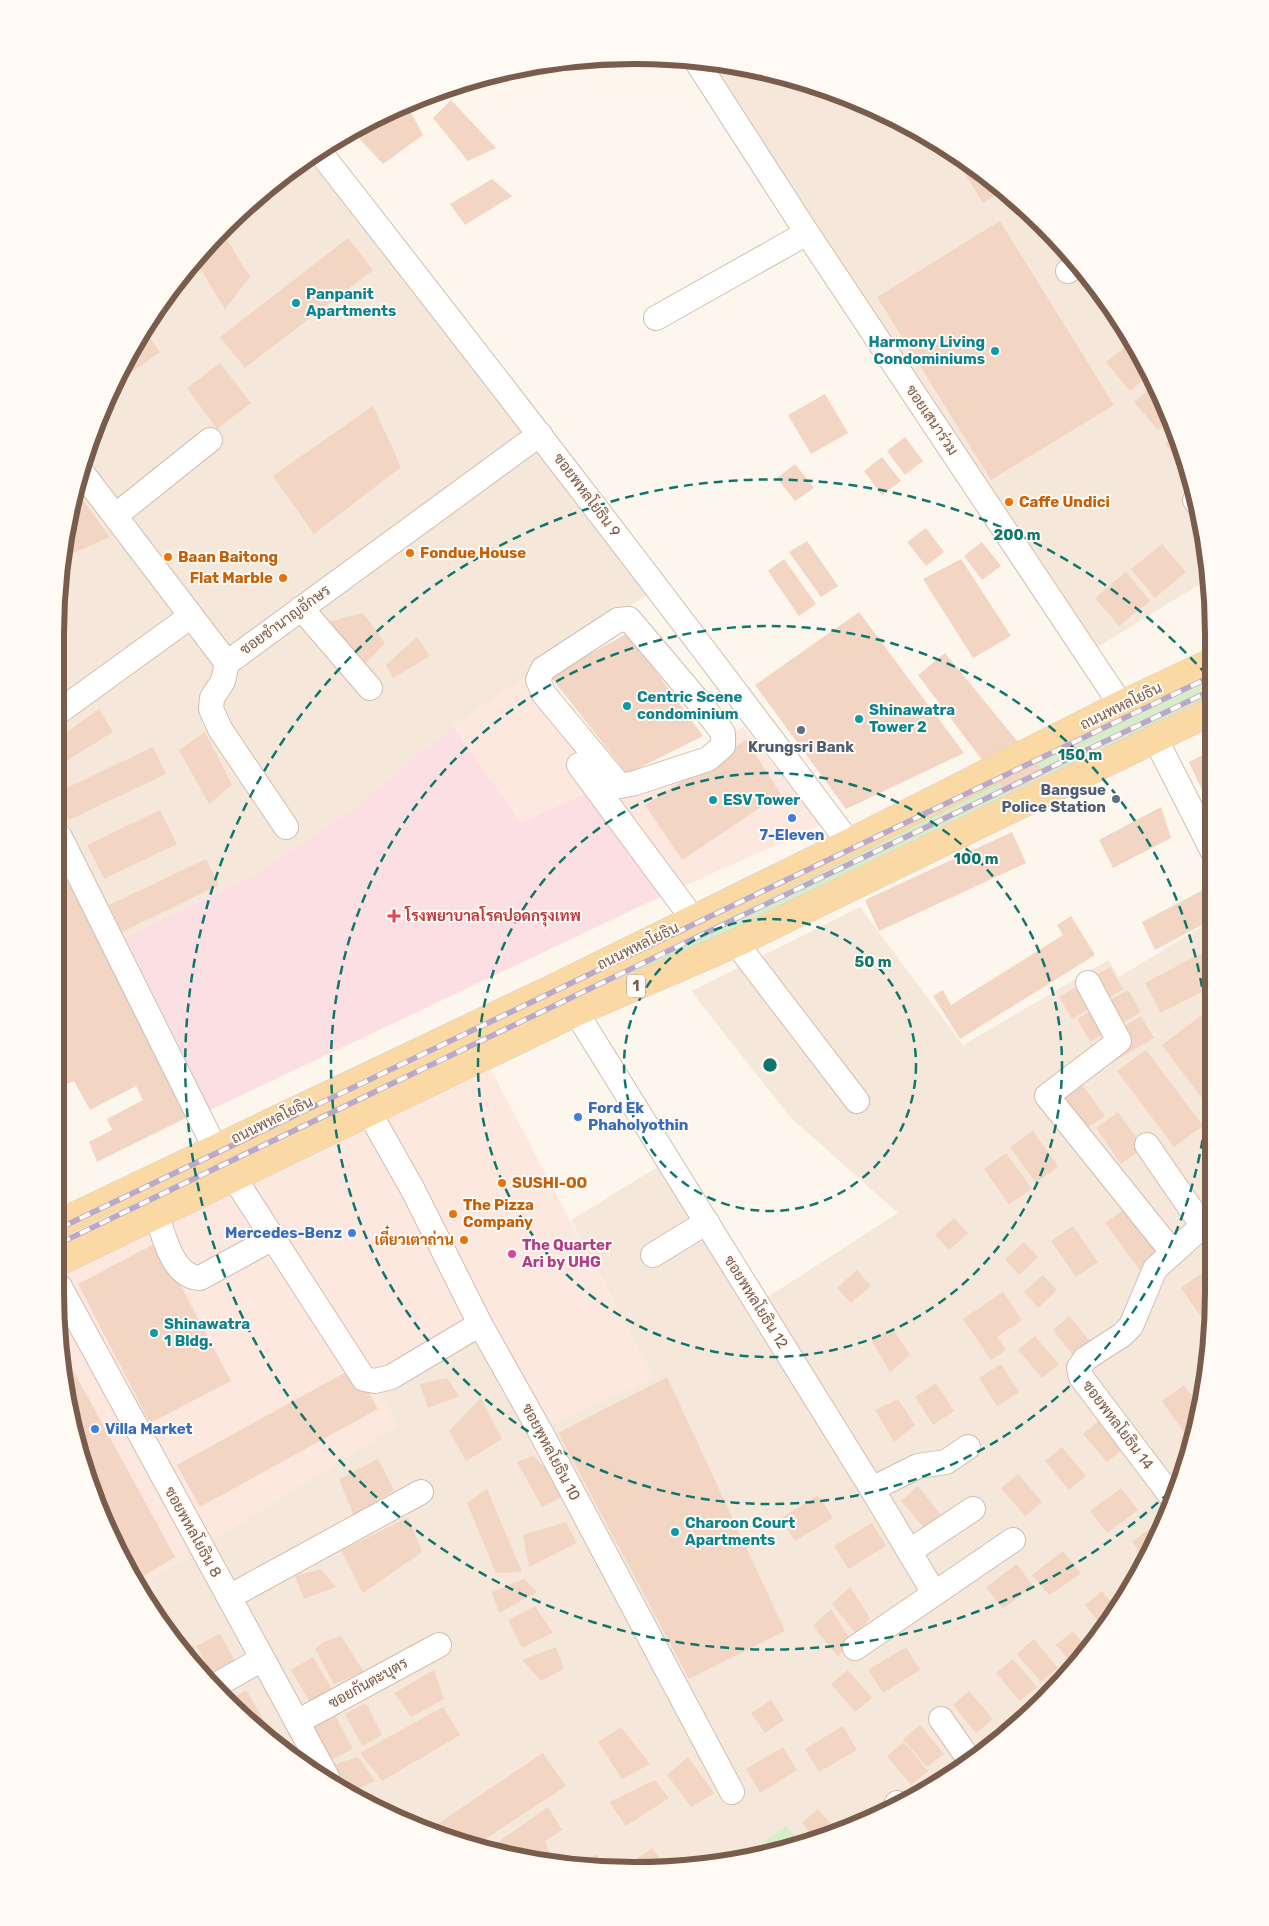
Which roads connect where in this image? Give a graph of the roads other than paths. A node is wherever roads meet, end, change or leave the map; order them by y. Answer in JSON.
{"nodes":[{"id":1,"x":700,"y":68,"type":"edge"},
{"id":2,"x":323,"y":156,"type":"edge"},
{"id":3,"x":807,"y":233,"type":"junction"},
{"id":4,"x":656,"y":318,"type":"dead end"},
{"id":5,"x":540,"y":434,"type":"junction"},
{"id":6,"x":210,"y":440,"type":"dead end"},
{"id":7,"x":86,"y":478,"type":"edge"},
{"id":8,"x":115,"y":516,"type":"junction"},
{"id":9,"x":301,"y":608,"type":"junction"},
{"id":10,"x":191,"y":616,"type":"junction"},
{"id":11,"x":227,"y":663,"type":"junction"},
{"id":12,"x":1205,"y":665,"type":"edge"},
{"id":13,"x":370,"y":688,"type":"dead end"},
{"id":14,"x":736,"y":691,"type":"junction"},
{"id":15,"x":1121,"y":705,"type":"junction"},
{"id":16,"x":64,"y":708,"type":"edge"},
{"id":17,"x":704,"y":708,"type":"junction"},
{"id":18,"x":1205,"y":714,"type":"edge"},
{"id":19,"x":1155,"y":738,"type":"junction"},
{"id":20,"x":579,"y":765,"type":"dead end"},
{"id":21,"x":286,"y":827,"type":"dead end"},
{"id":22,"x":1205,"y":836,"type":"edge"},
{"id":23,"x":849,"y":843,"type":"junction"},
{"id":24,"x":64,"y":845,"type":"edge"},
{"id":25,"x":693,"y":919,"type":"junction"},
{"id":26,"x":736,"y":943,"type":"junction"},
{"id":27,"x":1088,"y":983,"type":"dead end"},
{"id":28,"x":576,"y":1012,"type":"junction"},
{"id":29,"x":354,"y":1081,"type":"junction"},
{"id":30,"x":857,"y":1102,"type":"dead end"},
{"id":31,"x":369,"y":1112,"type":"junction"},
{"id":32,"x":1147,"y":1145,"type":"dead end"},
{"id":33,"x":215,"y":1148,"type":"junction"},
{"id":34,"x":233,"y":1176,"type":"junction"},
{"id":35,"x":98,"y":1203,"type":"junction"},
{"id":36,"x":156,"y":1214,"type":"junction"},
{"id":37,"x":64,"y":1221,"type":"edge"},
{"id":38,"x":1205,"y":1221,"type":"edge"},
{"id":39,"x":706,"y":1222,"type":"junction"},
{"id":40,"x":1205,"y":1223,"type":"edge"},
{"id":41,"x":113,"y":1234,"type":"junction"},
{"id":42,"x":273,"y":1238,"type":"junction"},
{"id":43,"x":1173,"y":1253,"type":"junction"},
{"id":44,"x":653,"y":1255,"type":"dead end"},
{"id":45,"x":64,"y":1259,"type":"edge"},
{"id":46,"x":64,"y":1295,"type":"edge"},
{"id":47,"x":480,"y":1324,"type":"junction"},
{"id":48,"x":968,"y":1447,"type":"dead end"},
{"id":49,"x":872,"y":1489,"type":"junction"},
{"id":50,"x":421,"y":1492,"type":"dead end"},
{"id":51,"x":1168,"y":1493,"type":"edge"},
{"id":52,"x":973,"y":1508,"type":"dead end"},
{"id":53,"x":1013,"y":1540,"type":"dead end"},
{"id":54,"x":910,"y":1551,"type":"junction"},
{"id":55,"x":934,"y":1593,"type":"junction"},
{"id":56,"x":228,"y":1597,"type":"junction"},
{"id":57,"x":438,"y":1645,"type":"dead end"},
{"id":58,"x":855,"y":1648,"type":"dead end"},
{"id":59,"x":262,"y":1659,"type":"junction"},
{"id":60,"x":220,"y":1683,"type":"edge"},
{"id":61,"x":940,"y":1719,"type":"dead end"},
{"id":62,"x":296,"y":1722,"type":"junction"},
{"id":63,"x":966,"y":1756,"type":"edge"},
{"id":64,"x":323,"y":1770,"type":"edge"},
{"id":65,"x":732,"y":1792,"type":"dead end"}],
"edges":[{"from":1,"to":3,"type":"street","name":"ซอยเสนาร่วม"},
{"from":2,"to":5,"type":"street","name":"ซอยพหลโยธิน 9"},
{"from":3,"to":4,"type":"street"},
{"from":3,"to":15,"type":"street","name":"ซอยเสนาร่วม"},
{"from":5,"to":9,"type":"street","name":"ซอยชำนาญอักษร"},
{"from":5,"to":14,"type":"street","name":"ซอยพหลโยธิน 9"},
{"from":6,"to":8,"type":"street"},
{"from":7,"to":8,"type":"street","name":"ซอยชำนาญอักษร"},
{"from":8,"to":10,"type":"street","name":"ซอยชำนาญอักษร"},
{"from":9,"to":11,"type":"street","name":"ซอยชำนาญอักษร"},
{"from":9,"to":13,"type":"street"},
{"from":10,"to":11,"type":"street","name":"ซอยชำนาญอักษร"},
{"from":10,"to":16,"type":"street"},
{"from":11,"to":21,"type":"street"},
{"from":12,"to":15,"type":"main road","name":"ถนนพหลโยธิน","number":"1"},
{"from":14,"to":17,"type":"street"},
{"from":14,"to":23,"type":"street","name":"ซอยพหลโยธิน 9"},
{"from":15,"to":23,"type":"main road","name":"ถนนพหลโยธิน","number":"1"},
{"from":17,"to":17,"type":"street"},
{"from":18,"to":19,"type":"main road","number":"1"},
{"from":19,"to":22,"type":"street"},
{"from":19,"to":26,"type":"main road","number":"1"},
{"from":20,"to":25,"type":"street"},
{"from":23,"to":25,"type":"main road","name":"ถนนพหลโยธิน","number":"1"},
{"from":24,"to":33,"type":"street"},
{"from":25,"to":29,"type":"main road","name":"ถนนพหลโยธิน","number":"1"},
{"from":26,"to":28,"type":"main road","number":"1"},
{"from":26,"to":30,"type":"street"},
{"from":27,"to":43,"type":"street"},
{"from":28,"to":31,"type":"main road","number":"1"},
{"from":28,"to":39,"type":"street","name":"ซอยพหลโยธิน 12"},
{"from":29,"to":31,"type":"main road"},
{"from":29,"to":33,"type":"main road","name":"ถนนพหลโยธิน","number":"1"},
{"from":31,"to":34,"type":"main road","number":"1"},
{"from":31,"to":47,"type":"street","name":"ซอยพหลโยธิน 10"},
{"from":32,"to":38,"type":"street"},
{"from":33,"to":35,"type":"main road","name":"ถนนพหลโยธิน","number":"1"},
{"from":34,"to":36,"type":"main road","number":"1"},
{"from":34,"to":42,"type":"street"},
{"from":35,"to":37,"type":"main road","name":"ถนนพหลโยธิน","number":"1"},
{"from":35,"to":41,"type":"main road"},
{"from":36,"to":41,"type":"main road","number":"1"},
{"from":36,"to":42,"type":"street"},
{"from":39,"to":44,"type":"street"},
{"from":39,"to":49,"type":"street","name":"ซอยพหลโยธิน 12"},
{"from":40,"to":43,"type":"street","name":"ซอยพหลโยธิน 14"},
{"from":41,"to":45,"type":"main road","number":"1"},
{"from":42,"to":47,"type":"street"},
{"from":43,"to":51,"type":"street","name":"ซอยพหลโยธิน 14"},
{"from":46,"to":56,"type":"street","name":"ซอยพหลโยธิน 8"},
{"from":47,"to":65,"type":"street","name":"ซอยพหลโยธิน 10"},
{"from":48,"to":49,"type":"street"},
{"from":49,"to":54,"type":"street","name":"ซอยพหลโยธิน 12"},
{"from":50,"to":56,"type":"street"},
{"from":52,"to":54,"type":"street"},
{"from":53,"to":55,"type":"street"},
{"from":54,"to":55,"type":"street","name":"ซอยพหลโยธิน 12"},
{"from":55,"to":58,"type":"street"},
{"from":56,"to":59,"type":"street","name":"ซอยพหลโยธิน 8"},
{"from":57,"to":62,"type":"street","name":"ซอยกันตะบุตร"},
{"from":59,"to":60,"type":"street"},
{"from":59,"to":62,"type":"street","name":"ซอยพหลโยธิน 8"},
{"from":61,"to":63,"type":"street"},
{"from":62,"to":64,"type":"street","name":"ซอยพหลโยธิน 8"}]}
